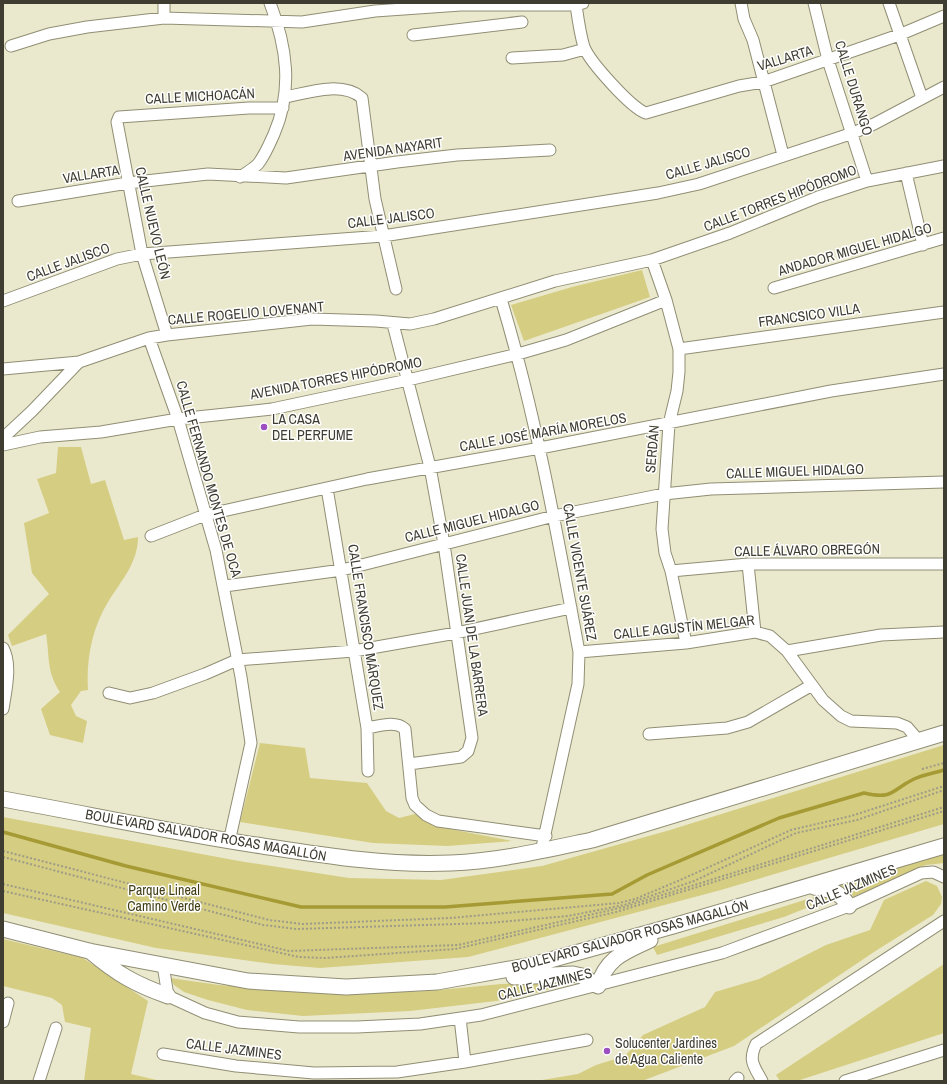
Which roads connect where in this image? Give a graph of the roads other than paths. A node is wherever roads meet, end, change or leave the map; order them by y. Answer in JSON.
{"nodes":[{"id":1,"x":164,"y":3,"type":"edge"},
{"id":2,"x":270,"y":3,"type":"edge"},
{"id":3,"x":740,"y":3,"type":"edge"},
{"id":4,"x":814,"y":3,"type":"edge"},
{"id":5,"x":889,"y":3,"type":"edge"},
{"id":6,"x":495,"y":4,"type":"edge"},
{"id":7,"x":579,"y":4,"type":"edge"},
{"id":8,"x":944,"y":16,"type":"edge"},
{"id":9,"x":164,"y":18,"type":"junction"},
{"id":10,"x":277,"y":22,"type":"junction"},
{"id":11,"x":522,"y":22,"type":"dead end"},
{"id":12,"x":484,"y":26,"type":"junction"},
{"id":13,"x":413,"y":35,"type":"dead end"},
{"id":14,"x":899,"y":35,"type":"junction"},
{"id":15,"x":11,"y":46,"type":"dead end"},
{"id":16,"x":585,"y":49,"type":"junction"},
{"id":17,"x":512,"y":58,"type":"dead end"},
{"id":18,"x":828,"y":60,"type":"junction"},
{"id":19,"x":763,"y":82,"type":"junction"},
{"id":20,"x":944,"y":87,"type":"edge"},
{"id":21,"x":286,"y":97,"type":"junction"},
{"id":22,"x":922,"y":98,"type":"junction"},
{"id":23,"x":283,"y":108,"type":"junction"},
{"id":24,"x":119,"y":116,"type":"joint"},
{"id":25,"x":853,"y":132,"type":"junction"},
{"id":26,"x":550,"y":150,"type":"dead end"},
{"id":27,"x":783,"y":155,"type":"junction"},
{"id":28,"x":944,"y":166,"type":"edge"},
{"id":29,"x":370,"y":167,"type":"junction"},
{"id":30,"x":906,"y":173,"type":"junction"},
{"id":31,"x":240,"y":177,"type":"junction"},
{"id":32,"x":866,"y":181,"type":"junction"},
{"id":33,"x":128,"y":183,"type":"junction"},
{"id":34,"x":18,"y":201,"type":"dead end"},
{"id":35,"x":383,"y":236,"type":"junction"},
{"id":36,"x":944,"y":238,"type":"edge"},
{"id":37,"x":923,"y":245,"type":"junction"},
{"id":38,"x":142,"y":254,"type":"junction"},
{"id":39,"x":652,"y":260,"type":"junction"},
{"id":40,"x":396,"y":288,"type":"dead end"},
{"id":41,"x":774,"y":288,"type":"dead end"},
{"id":42,"x":502,"y":299,"type":"junction"},
{"id":43,"x":666,"y":300,"type":"junction"},
{"id":44,"x":3,"y":301,"type":"edge"},
{"id":45,"x":944,"y":312,"type":"edge"},
{"id":46,"x":393,"y":324,"type":"junction"},
{"id":47,"x":167,"y":335,"type":"junction"},
{"id":48,"x":149,"y":338,"type":"junction"},
{"id":49,"x":679,"y":349,"type":"junction"},
{"id":50,"x":518,"y":354,"type":"junction"},
{"id":51,"x":79,"y":362,"type":"junction"},
{"id":52,"x":3,"y":369,"type":"edge"},
{"id":53,"x":944,"y":374,"type":"edge"},
{"id":54,"x":408,"y":380,"type":"junction"},
{"id":55,"x":178,"y":419,"type":"junction"},
{"id":56,"x":669,"y":424,"type":"junction"},
{"id":57,"x":3,"y":438,"type":"edge"},
{"id":58,"x":3,"y":445,"type":"edge"},
{"id":59,"x":540,"y":448,"type":"junction"},
{"id":60,"x":430,"y":467,"type":"junction"},
{"id":61,"x":944,"y":482,"type":"edge"},
{"id":62,"x":327,"y":488,"type":"junction"},
{"id":63,"x":664,"y":494,"type":"junction"},
{"id":64,"x":206,"y":515,"type":"junction"},
{"id":65,"x":554,"y":516,"type":"junction"},
{"id":66,"x":151,"y":536,"type":"dead end"},
{"id":67,"x":444,"y":544,"type":"junction"},
{"id":68,"x":748,"y":564,"type":"junction"},
{"id":69,"x":944,"y":564,"type":"edge"},
{"id":70,"x":342,"y":570,"type":"junction"},
{"id":71,"x":672,"y":571,"type":"junction"},
{"id":72,"x":225,"y":586,"type":"junction"},
{"id":73,"x":571,"y":608,"type":"junction"},
{"id":74,"x":755,"y":632,"type":"junction"},
{"id":75,"x":944,"y":632,"type":"edge"},
{"id":76,"x":456,"y":633,"type":"junction"},
{"id":77,"x":686,"y":643,"type":"junction"},
{"id":78,"x":788,"y":650,"type":"junction"},
{"id":79,"x":354,"y":651,"type":"junction"},
{"id":80,"x":579,"y":652,"type":"junction"},
{"id":81,"x":4,"y":656,"type":"edge"},
{"id":82,"x":237,"y":660,"type":"junction"},
{"id":83,"x":812,"y":685,"type":"junction"},
{"id":84,"x":108,"y":693,"type":"dead end"},
{"id":85,"x":3,"y":709,"type":"edge"},
{"id":86,"x":367,"y":728,"type":"junction"},
{"id":87,"x":944,"y":733,"type":"edge"},
{"id":88,"x":649,"y":734,"type":"dead end"},
{"id":89,"x":919,"y":741,"type":"junction"},
{"id":90,"x":409,"y":764,"type":"junction"},
{"id":91,"x":368,"y":771,"type":"dead end"},
{"id":92,"x":3,"y":799,"type":"edge"},
{"id":93,"x":546,"y":836,"type":"junction"},
{"id":94,"x":229,"y":842,"type":"junction"},
{"id":95,"x":944,"y":846,"type":"edge"},
{"id":96,"x":541,"y":852,"type":"junction"},
{"id":97,"x":944,"y":877,"type":"edge"},
{"id":98,"x":811,"y":886,"type":"junction"},
{"id":99,"x":849,"y":906,"type":"junction"},
{"id":100,"x":944,"y":921,"type":"edge"},
{"id":101,"x":688,"y":922,"type":"junction"},
{"id":102,"x":3,"y":929,"type":"edge"},
{"id":103,"x":89,"y":951,"type":"junction"},
{"id":104,"x":163,"y":966,"type":"junction"},
{"id":105,"x":437,"y":982,"type":"junction"},
{"id":106,"x":598,"y":986,"type":"junction"},
{"id":107,"x":168,"y":996,"type":"junction"},
{"id":108,"x":8,"y":1003,"type":"dead end"},
{"id":109,"x":460,"y":1018,"type":"junction"},
{"id":110,"x":3,"y":1022,"type":"edge"},
{"id":111,"x":56,"y":1028,"type":"dead end"},
{"id":112,"x":587,"y":1040,"type":"dead end"},
{"id":113,"x":944,"y":1050,"type":"edge"},
{"id":114,"x":164,"y":1054,"type":"dead end"},
{"id":115,"x":465,"y":1062,"type":"junction"},
{"id":116,"x":39,"y":1081,"type":"edge"},
{"id":117,"x":762,"y":1081,"type":"edge"},
{"id":118,"x":845,"y":1081,"type":"edge"}],
"edges":[{"from":1,"to":9,"type":"street"},
{"from":2,"to":10,"type":"street"},
{"from":3,"to":19,"type":"street"},
{"from":4,"to":18,"type":"street","name":"CALLE DURANGO"},
{"from":5,"to":14,"type":"street"},
{"from":6,"to":7,"type":"street"},
{"from":6,"to":10,"type":"street"},
{"from":6,"to":12,"type":"street"},
{"from":7,"to":16,"type":"street"},
{"from":8,"to":14,"type":"street","name":"VALLARTA"},
{"from":9,"to":10,"type":"street"},
{"from":9,"to":15,"type":"street"},
{"from":10,"to":21,"type":"street"},
{"from":11,"to":12,"type":"street"},
{"from":12,"to":13,"type":"street"},
{"from":14,"to":18,"type":"street","name":"VALLARTA"},
{"from":14,"to":22,"type":"street"},
{"from":16,"to":17,"type":"street"},
{"from":16,"to":19,"type":"street","name":"VALLARTA"},
{"from":18,"to":19,"type":"street","name":"VALLARTA"},
{"from":18,"to":25,"type":"street","name":"CALLE DURANGO"},
{"from":19,"to":27,"type":"street"},
{"from":20,"to":22,"type":"street","name":"CALLE JALISCO"},
{"from":21,"to":23,"type":"street"},
{"from":21,"to":29,"type":"street"},
{"from":22,"to":25,"type":"street","name":"CALLE JALISCO"},
{"from":23,"to":24,"type":"street","name":"CALLE MICHOACÁN"},
{"from":23,"to":31,"type":"street"},
{"from":24,"to":33,"type":"street","name":"CALLE NUEVO LEÓN"},
{"from":25,"to":27,"type":"street","name":"CALLE JALISCO"},
{"from":25,"to":32,"type":"street","name":"CALLE DURANGO"},
{"from":26,"to":29,"type":"street","name":"AVENIDA NAYARIT"},
{"from":27,"to":35,"type":"street","name":"CALLE JALISCO"},
{"from":28,"to":30,"type":"street","name":"CALLE TORRES HIPÓDROMO"},
{"from":29,"to":31,"type":"street","name":"AVENIDA NAYARIT"},
{"from":29,"to":35,"type":"street"},
{"from":30,"to":32,"type":"street","name":"CALLE TORRES HIPÓDROMO"},
{"from":30,"to":37,"type":"street"},
{"from":31,"to":33,"type":"street","name":"VALLARTA"},
{"from":32,"to":39,"type":"street","name":"CALLE TORRES HIPÓDROMO"},
{"from":33,"to":34,"type":"street","name":"VALLARTA"},
{"from":33,"to":38,"type":"street","name":"CALLE NUEVO LEÓN"},
{"from":35,"to":38,"type":"street","name":"CALLE JALISCO"},
{"from":35,"to":40,"type":"street"},
{"from":36,"to":37,"type":"street","name":"ANDADOR MIGUEL HIDALGO"},
{"from":37,"to":41,"type":"street","name":"ANDADOR MIGUEL HIDALGO"},
{"from":38,"to":44,"type":"street","name":"CALLE JALISCO"},
{"from":38,"to":47,"type":"street","name":"CALLE NUEVO LEÓN"},
{"from":39,"to":42,"type":"street","name":"CALLE ROGELIO LOVENANT"},
{"from":39,"to":43,"type":"street","name":"SERDÁN"},
{"from":42,"to":46,"type":"street","name":"CALLE ROGELIO LOVENANT"},
{"from":42,"to":50,"type":"street","name":"CALLE VICENTE SUÁREZ"},
{"from":43,"to":49,"type":"street","name":"SERDÁN"},
{"from":43,"to":50,"type":"street","name":"AVENIDA TORRES HIPÓDROMO"},
{"from":45,"to":49,"type":"street","name":"FRANCSICO VILLA"},
{"from":46,"to":47,"type":"street","name":"CALLE ROGELIO LOVENANT"},
{"from":46,"to":54,"type":"street","name":"CALLE JUAN DE LA BARRERA"},
{"from":47,"to":48,"type":"street","name":"CALLE ROGELIO LOVENANT"},
{"from":48,"to":51,"type":"street","name":"CALLE ROGELIO LOVENANT"},
{"from":48,"to":55,"type":"street","name":"CALLE FERNANDO MONTES DE OCA"},
{"from":49,"to":56,"type":"street","name":"SERDÁN"},
{"from":50,"to":54,"type":"street","name":"AVENIDA TORRES HIPÓDROMO"},
{"from":50,"to":59,"type":"street","name":"CALLE VICENTE SUÁREZ"},
{"from":51,"to":52,"type":"street","name":"CALLE ROGELIO LOVENANT"},
{"from":51,"to":57,"type":"street","name":"CALLE ROGELIO LOVENANT"},
{"from":53,"to":56,"type":"street","name":"CALLE JOSÉ MARÍA MORELOS"},
{"from":54,"to":55,"type":"street","name":"AVENIDA TORRES HIPÓDROMO"},
{"from":54,"to":60,"type":"street","name":"CALLE JUAN DE LA BARRERA"},
{"from":55,"to":58,"type":"street","name":"AVENIDA TORRES HIPÓDROMO"},
{"from":55,"to":64,"type":"street","name":"CALLE FERNANDO MONTES DE OCA"},
{"from":56,"to":59,"type":"street","name":"CALLE JOSÉ MARÍA MORELOS"},
{"from":56,"to":63,"type":"street","name":"SERDÁN"},
{"from":59,"to":60,"type":"street","name":"CALLE JOSÉ MARÍA MORELOS"},
{"from":59,"to":65,"type":"street","name":"CALLE VICENTE SUÁREZ"},
{"from":60,"to":62,"type":"street","name":"CALLE JOSÉ MARÍA MORELOS"},
{"from":60,"to":67,"type":"street","name":"CALLE JUAN DE LA BARRERA"},
{"from":61,"to":63,"type":"street","name":"CALLE MIGUEL HIDALGO"},
{"from":62,"to":64,"type":"street","name":"CALLE JOSÉ MARÍA MORELOS"},
{"from":62,"to":70,"type":"street","name":"CALLE FRANCISCO MÁRQUEZ"},
{"from":63,"to":65,"type":"street","name":"CALLE MIGUEL HIDALGO"},
{"from":63,"to":71,"type":"street","name":"SERDÁN"},
{"from":64,"to":66,"type":"street","name":"CALLE JOSÉ MARÍA MORELOS"},
{"from":64,"to":72,"type":"street","name":"CALLE FERNANDO MONTES DE OCA"},
{"from":65,"to":67,"type":"street","name":"CALLE MIGUEL HIDALGO"},
{"from":65,"to":73,"type":"street","name":"CALLE VICENTE SUÁREZ"},
{"from":67,"to":70,"type":"street","name":"CALLE MIGUEL HIDALGO"},
{"from":67,"to":76,"type":"street","name":"CALLE JUAN DE LA BARRERA"},
{"from":68,"to":69,"type":"street","name":"CALLE ÁLVARO OBREGÓN"},
{"from":68,"to":71,"type":"street","name":"CALLE ÁLVARO OBREGÓN"},
{"from":68,"to":74,"type":"street"},
{"from":70,"to":72,"type":"street","name":"CALLE MIGUEL HIDALGO"},
{"from":70,"to":79,"type":"street","name":"CALLE FRANCISCO MÁRQUEZ"},
{"from":71,"to":77,"type":"street","name":"SERDÁN"},
{"from":72,"to":82,"type":"street","name":"CALLE FERNANDO MONTES DE OCA"},
{"from":73,"to":76,"type":"street"},
{"from":73,"to":80,"type":"street","name":"CALLE VICENTE SUÁREZ"},
{"from":74,"to":77,"type":"street","name":"CALLE AGUSTÍN MELGAR"},
{"from":74,"to":78,"type":"street","name":"CALLE AGUSTÍN MELGAR"},
{"from":75,"to":78,"type":"street"},
{"from":76,"to":79,"type":"street"},
{"from":76,"to":90,"type":"street","name":"CALLE JUAN DE LA BARRERA"},
{"from":77,"to":80,"type":"street","name":"CALLE AGUSTÍN MELGAR"},
{"from":78,"to":83,"type":"street","name":"CALLE AGUSTÍN MELGAR"},
{"from":79,"to":82,"type":"street"},
{"from":79,"to":86,"type":"street","name":"CALLE FRANCISCO MÁRQUEZ"},
{"from":80,"to":93,"type":"street","name":"CALLE VICENTE SUÁREZ"},
{"from":81,"to":85,"type":"street"},
{"from":82,"to":84,"type":"street"},
{"from":82,"to":94,"type":"street","name":"CALLE FERNANDO MONTES DE OCA"},
{"from":83,"to":88,"type":"street"},
{"from":83,"to":89,"type":"street","name":"CALLE AGUSTÍN MELGAR"},
{"from":86,"to":90,"type":"street"},
{"from":86,"to":91,"type":"street","name":"CALLE FRANCISCO MÁRQUEZ"},
{"from":87,"to":89,"type":"highway","name":"BOULEVARD SALVADOR ROSAS MAGALLÓN"},
{"from":89,"to":96,"type":"highway","name":"BOULEVARD SALVADOR ROSAS MAGALLÓN"},
{"from":90,"to":93,"type":"street"},
{"from":92,"to":94,"type":"highway","name":"BOULEVARD SALVADOR ROSAS MAGALLÓN"},
{"from":93,"to":96,"type":"street","name":"CALLE VICENTE SUÁREZ"},
{"from":94,"to":96,"type":"highway","name":"BOULEVARD SALVADOR ROSAS MAGALLÓN"},
{"from":95,"to":98,"type":"highway","name":"BOULEVARD SALVADOR ROSAS MAGALLÓN"},
{"from":97,"to":99,"type":"street","name":"CALLE JAZMINES"},
{"from":98,"to":99,"type":"highway"},
{"from":98,"to":101,"type":"highway","name":"BOULEVARD SALVADOR ROSAS MAGALLÓN"},
{"from":99,"to":106,"type":"street","name":"CALLE JAZMINES"},
{"from":100,"to":117,"type":"street"},
{"from":101,"to":105,"type":"highway","name":"BOULEVARD SALVADOR ROSAS MAGALLÓN"},
{"from":101,"to":106,"type":"highway"},
{"from":102,"to":103,"type":"highway","name":"BOULEVARD SALVADOR ROSAS MAGALLÓN"},
{"from":103,"to":104,"type":"highway","name":"BOULEVARD SALVADOR ROSAS MAGALLÓN"},
{"from":103,"to":107,"type":"highway"},
{"from":104,"to":105,"type":"highway","name":"BOULEVARD SALVADOR ROSAS MAGALLÓN"},
{"from":104,"to":107,"type":"street"},
{"from":105,"to":106,"type":"highway"},
{"from":106,"to":109,"type":"street","name":"CALLE JAZMINES"},
{"from":107,"to":109,"type":"street","name":"CALLE JAZMINES"},
{"from":108,"to":110,"type":"street"},
{"from":109,"to":115,"type":"street"},
{"from":111,"to":116,"type":"street"},
{"from":112,"to":115,"type":"street","name":"CALLE JAZMINES"},
{"from":113,"to":118,"type":"street"},
{"from":114,"to":115,"type":"street","name":"CALLE JAZMINES"}]}
